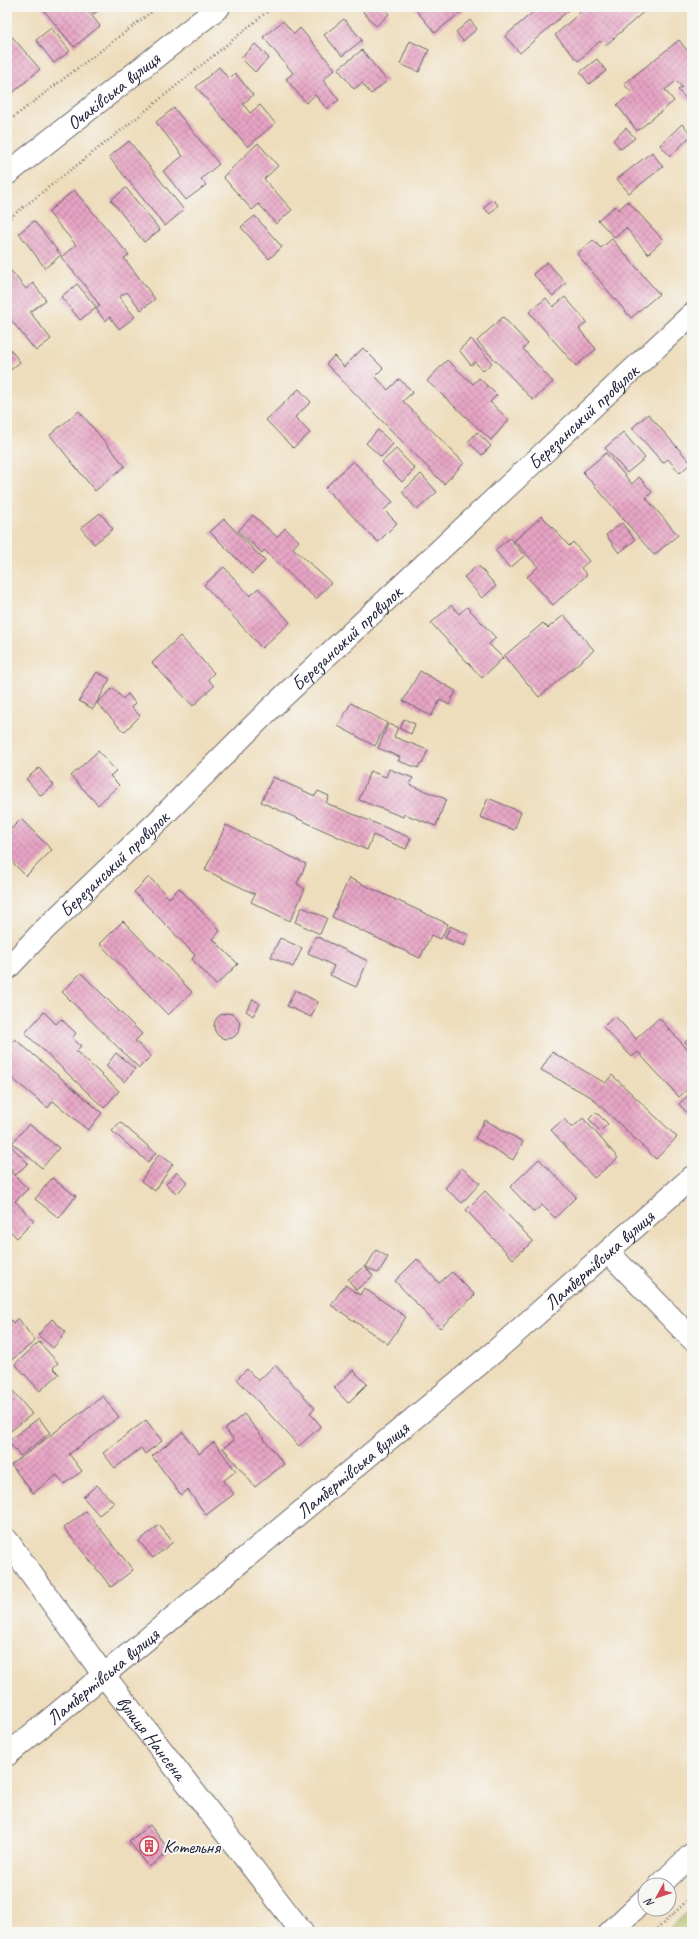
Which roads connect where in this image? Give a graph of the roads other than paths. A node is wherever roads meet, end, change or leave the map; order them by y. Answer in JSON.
{"nodes":[{"id":1,"x":219,"y":7,"type":"edge"},
{"id":2,"x":7,"y":174,"type":"edge"},
{"id":3,"x":692,"y":314,"type":"edge"},
{"id":4,"x":7,"y":969,"type":"edge"},
{"id":5,"x":692,"y":1177,"type":"edge"},
{"id":6,"x":608,"y":1252,"type":"junction"},
{"id":7,"x":692,"y":1339,"type":"edge"},
{"id":8,"x":7,"y":1540,"type":"edge"},
{"id":9,"x":103,"y":1674,"type":"junction"},
{"id":10,"x":7,"y":1755,"type":"edge"},
{"id":11,"x":692,"y":1854,"type":"edge"},
{"id":12,"x":668,"y":1877,"type":"edge"},
{"id":13,"x":637,"y":1907,"type":"edge"},
{"id":14,"x":302,"y":1932,"type":"edge"},
{"id":15,"x":610,"y":1932,"type":"edge"}],
"edges":[{"from":1,"to":2,"type":"street","name":"Очаківська вулиця"},
{"from":3,"to":4,"type":"street","name":"Березанський провулок"},
{"from":5,"to":6,"type":"street","name":"Ламбертівська вулиця"},
{"from":6,"to":7,"type":"street"},
{"from":6,"to":9,"type":"street","name":"Ламбертівська вулиця"},
{"from":8,"to":9,"type":"street","name":"вулиця Нансена"},
{"from":9,"to":10,"type":"street","name":"Ламбертівська вулиця"},
{"from":9,"to":14,"type":"street","name":"вулиця Нансена"},
{"from":11,"to":12,"type":"street"},
{"from":13,"to":15,"type":"street"}]}
